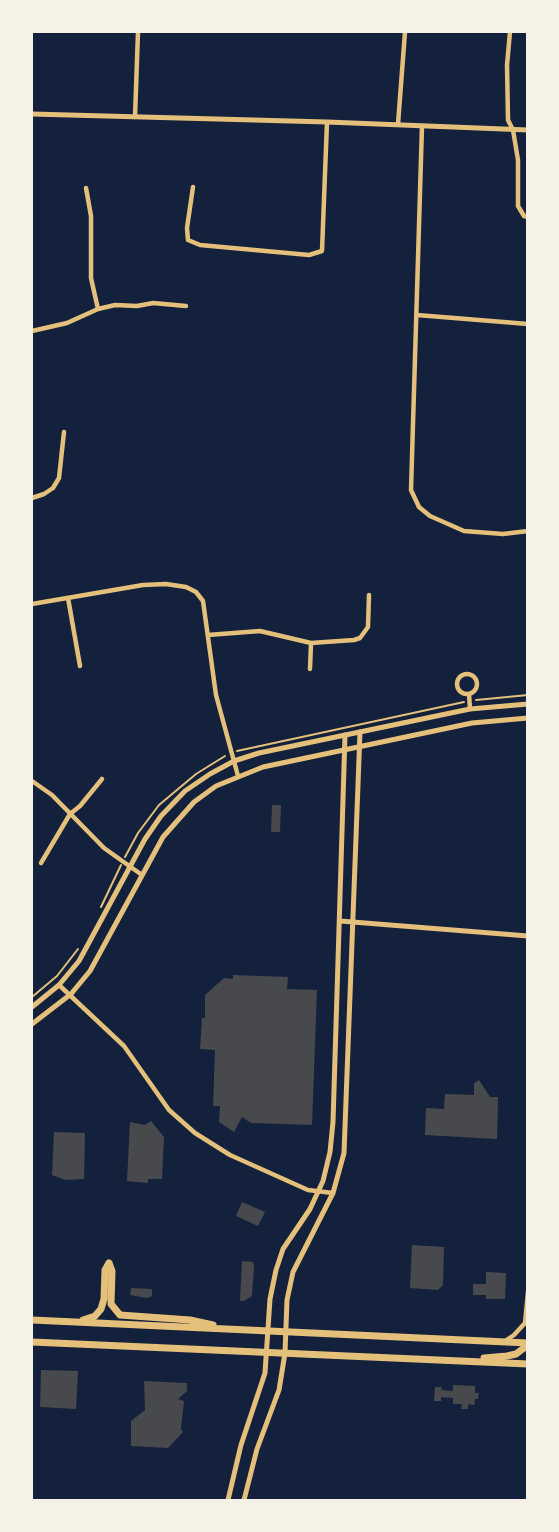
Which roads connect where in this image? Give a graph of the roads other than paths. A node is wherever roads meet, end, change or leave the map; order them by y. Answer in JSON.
{"nodes":[{"id":1,"x":138,"y":32,"type":"edge"},
{"id":2,"x":405,"y":32,"type":"edge"},
{"id":3,"x":510,"y":32,"type":"edge"},
{"id":4,"x":32,"y":114,"type":"edge"},
{"id":5,"x":135,"y":117,"type":"junction"},
{"id":6,"x":327,"y":122,"type":"junction"},
{"id":7,"x":398,"y":124,"type":"junction"},
{"id":8,"x":422,"y":125,"type":"junction"},
{"id":9,"x":513,"y":130,"type":"junction"},
{"id":10,"x":527,"y":130,"type":"edge"},
{"id":11,"x":193,"y":187,"type":"dead end"},
{"id":12,"x":86,"y":188,"type":"dead end"},
{"id":13,"x":527,"y":217,"type":"edge"},
{"id":14,"x":186,"y":306,"type":"dead end"},
{"id":15,"x":98,"y":309,"type":"junction"},
{"id":16,"x":417,"y":315,"type":"junction"},
{"id":17,"x":527,"y":324,"type":"edge"},
{"id":18,"x":32,"y":331,"type":"edge"},
{"id":19,"x":64,"y":432,"type":"dead end"},
{"id":20,"x":32,"y":498,"type":"edge"},
{"id":21,"x":527,"y":531,"type":"edge"},
{"id":22,"x":369,"y":595,"type":"dead end"},
{"id":23,"x":68,"y":598,"type":"junction"},
{"id":24,"x":32,"y":604,"type":"edge"},
{"id":25,"x":208,"y":635,"type":"junction"},
{"id":26,"x":311,"y":643,"type":"junction"},
{"id":27,"x":80,"y":666,"type":"dead end"},
{"id":28,"x":310,"y":669,"type":"dead end"},
{"id":29,"x":468,"y":694,"type":"junction"},
{"id":30,"x":527,"y":704,"type":"edge"},
{"id":31,"x":470,"y":709,"type":"junction"},
{"id":32,"x":527,"y":718,"type":"edge"},
{"id":33,"x":360,"y":732,"type":"junction"},
{"id":34,"x":345,"y":735,"type":"junction"},
{"id":35,"x":359,"y":747,"type":"junction"},
{"id":36,"x":345,"y":750,"type":"junction"},
{"id":37,"x":234,"y":761,"type":"junction"},
{"id":38,"x":238,"y":775,"type":"junction"},
{"id":39,"x":102,"y":779,"type":"dead end"},
{"id":40,"x":32,"y":781,"type":"edge"},
{"id":41,"x":70,"y":814,"type":"junction"},
{"id":42,"x":41,"y":863,"type":"dead end"},
{"id":43,"x":129,"y":868,"type":"junction"},
{"id":44,"x":142,"y":876,"type":"junction"},
{"id":45,"x":340,"y":921,"type":"junction"},
{"id":46,"x":354,"y":922,"type":"junction"},
{"id":47,"x":527,"y":936,"type":"edge"},
{"id":48,"x":59,"y":985,"type":"junction"},
{"id":49,"x":71,"y":994,"type":"junction"},
{"id":50,"x":32,"y":1007,"type":"edge"},
{"id":51,"x":32,"y":1024,"type":"edge"},
{"id":52,"x":317,"y":1192,"type":"junction"},
{"id":53,"x":333,"y":1193,"type":"junction"},
{"id":54,"x":527,"y":1292,"type":"edge"},
{"id":55,"x":32,"y":1320,"type":"edge"},
{"id":56,"x":74,"y":1322,"type":"junction"},
{"id":57,"x":234,"y":1330,"type":"junction"},
{"id":58,"x":268,"y":1331,"type":"junction"},
{"id":59,"x":285,"y":1332,"type":"junction"},
{"id":60,"x":32,"y":1342,"type":"edge"},
{"id":61,"x":504,"y":1342,"type":"junction"},
{"id":62,"x":527,"y":1344,"type":"edge"},
{"id":63,"x":267,"y":1352,"type":"junction"},
{"id":64,"x":285,"y":1353,"type":"junction"},
{"id":65,"x":448,"y":1360,"type":"junction"},
{"id":66,"x":527,"y":1364,"type":"edge"},
{"id":67,"x":228,"y":1500,"type":"edge"},
{"id":68,"x":244,"y":1500,"type":"edge"}],
"edges":[{"from":1,"to":5,"type":"street"},
{"from":2,"to":7,"type":"street"},
{"from":3,"to":9,"type":"street"},
{"from":4,"to":5,"type":"street"},
{"from":5,"to":6,"type":"street"},
{"from":6,"to":7,"type":"street"},
{"from":6,"to":11,"type":"street"},
{"from":7,"to":8,"type":"street"},
{"from":8,"to":9,"type":"street"},
{"from":8,"to":16,"type":"street"},
{"from":9,"to":10,"type":"street"},
{"from":9,"to":13,"type":"street"},
{"from":12,"to":15,"type":"street"},
{"from":14,"to":15,"type":"street"},
{"from":15,"to":18,"type":"street"},
{"from":16,"to":17,"type":"street"},
{"from":16,"to":21,"type":"street"},
{"from":19,"to":20,"type":"street"},
{"from":22,"to":26,"type":"street"},
{"from":23,"to":24,"type":"street"},
{"from":23,"to":25,"type":"street"},
{"from":23,"to":27,"type":"street"},
{"from":25,"to":26,"type":"street"},
{"from":25,"to":37,"type":"street"},
{"from":26,"to":28,"type":"street"},
{"from":29,"to":29,"type":"street"},
{"from":29,"to":31,"type":"street"},
{"from":30,"to":31,"type":"street"},
{"from":31,"to":33,"type":"street"},
{"from":32,"to":35,"type":"street"},
{"from":33,"to":34,"type":"street"},
{"from":33,"to":35,"type":"street"},
{"from":34,"to":36,"type":"street"},
{"from":34,"to":37,"type":"street"},
{"from":35,"to":36,"type":"street"},
{"from":35,"to":46,"type":"street"},
{"from":36,"to":38,"type":"street"},
{"from":36,"to":45,"type":"street"},
{"from":37,"to":38,"type":"street"},
{"from":37,"to":43,"type":"street"},
{"from":38,"to":44,"type":"street"},
{"from":39,"to":41,"type":"street"},
{"from":40,"to":41,"type":"street"},
{"from":41,"to":42,"type":"street"},
{"from":41,"to":43,"type":"street"},
{"from":43,"to":44,"type":"street"},
{"from":43,"to":48,"type":"street"},
{"from":44,"to":49,"type":"street"},
{"from":45,"to":46,"type":"street"},
{"from":45,"to":52,"type":"street"},
{"from":46,"to":47,"type":"street"},
{"from":46,"to":53,"type":"street"},
{"from":48,"to":49,"type":"street"},
{"from":48,"to":50,"type":"street"},
{"from":49,"to":51,"type":"street"},
{"from":49,"to":52,"type":"street"},
{"from":52,"to":53,"type":"street"},
{"from":52,"to":58,"type":"street"},
{"from":53,"to":59,"type":"street"},
{"from":54,"to":61,"type":"street"},
{"from":55,"to":56,"type":"highway"},
{"from":56,"to":57,"type":"highway"},
{"from":56,"to":57,"type":"highway"},
{"from":57,"to":58,"type":"highway"},
{"from":58,"to":59,"type":"highway"},
{"from":58,"to":63,"type":"street"},
{"from":59,"to":61,"type":"highway"},
{"from":59,"to":64,"type":"street"},
{"from":60,"to":63,"type":"highway"},
{"from":61,"to":62,"type":"highway"},
{"from":62,"to":65,"type":"highway"},
{"from":63,"to":64,"type":"highway"},
{"from":63,"to":67,"type":"street"},
{"from":64,"to":65,"type":"highway"},
{"from":64,"to":68,"type":"street"},
{"from":65,"to":66,"type":"highway"}]}
